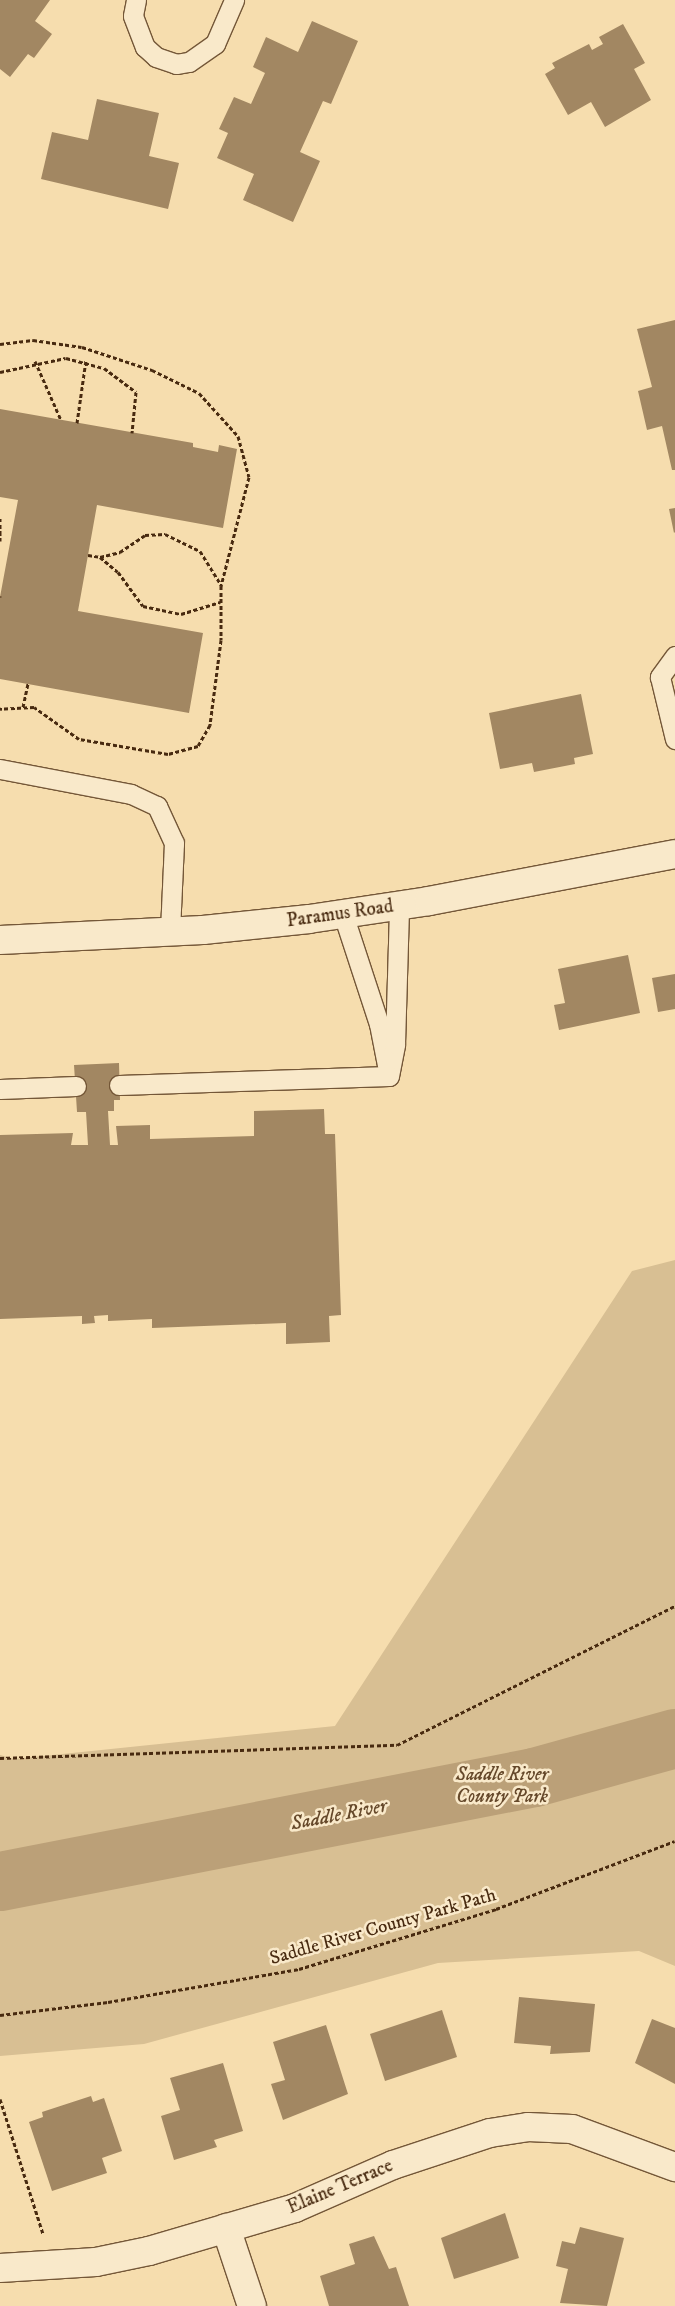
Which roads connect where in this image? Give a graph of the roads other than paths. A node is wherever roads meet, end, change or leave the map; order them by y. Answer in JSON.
{"nodes":[{"id":1,"x":136,"y":0,"type":"edge"},
{"id":2,"x":234,"y":0,"type":"edge"},
{"id":3,"x":675,"y":656,"type":"edge"},
{"id":4,"x":675,"y":739,"type":"edge"},
{"id":5,"x":0,"y":769,"type":"edge"},
{"id":6,"x":675,"y":854,"type":"edge"},
{"id":7,"x":399,"y":906,"type":"junction"},
{"id":8,"x":343,"y":914,"type":"junction"},
{"id":9,"x":170,"y":932,"type":"junction"},
{"id":10,"x":0,"y":940,"type":"edge"},
{"id":11,"x":389,"y":1076,"type":"junction"},
{"id":12,"x":119,"y":1085,"type":"dead end"},
{"id":13,"x":76,"y":1086,"type":"dead end"},
{"id":14,"x":0,"y":1089,"type":"edge"},
{"id":15,"x":675,"y":2167,"type":"edge"},
{"id":16,"x":226,"y":2228,"type":"junction"},
{"id":17,"x":0,"y":2268,"type":"edge"},
{"id":18,"x":252,"y":2306,"type":"edge"}],
"edges":[{"from":1,"to":2,"type":"lane"},
{"from":3,"to":4,"type":"lane"},
{"from":5,"to":9,"type":"lane"},
{"from":6,"to":7,"type":"street","name":"Paramus Road"},
{"from":7,"to":8,"type":"street","name":"Paramus Road"},
{"from":7,"to":11,"type":"lane"},
{"from":8,"to":9,"type":"street","name":"Paramus Road"},
{"from":8,"to":11,"type":"lane"},
{"from":9,"to":10,"type":"street","name":"Paramus Road"},
{"from":11,"to":12,"type":"lane"},
{"from":13,"to":14,"type":"lane"},
{"from":15,"to":16,"type":"street","name":"Elaine Terrace"},
{"from":16,"to":17,"type":"street","name":"Elaine Terrace"},
{"from":16,"to":18,"type":"street"}]}
